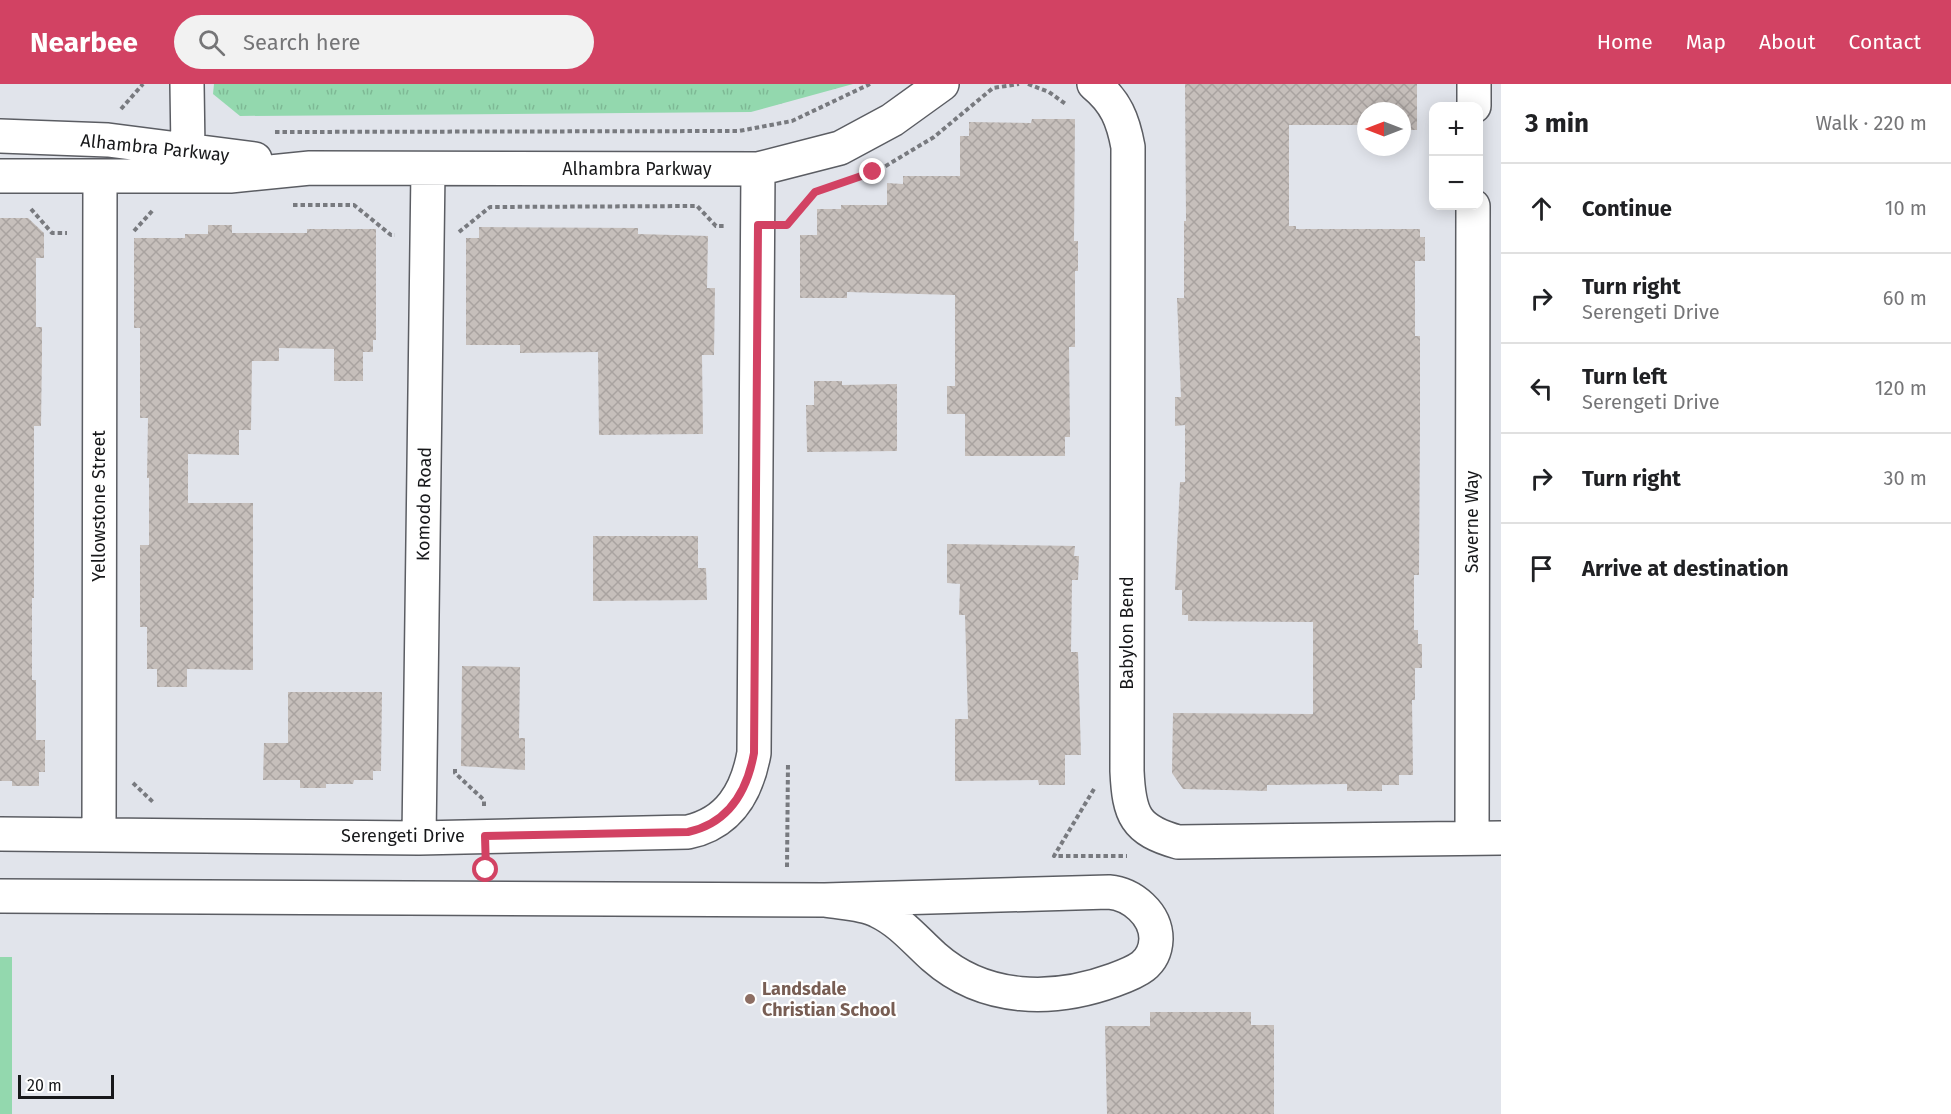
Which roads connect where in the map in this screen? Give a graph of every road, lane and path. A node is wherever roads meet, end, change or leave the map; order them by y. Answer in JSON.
{"nodes":[{"id":1,"x":187,"y":84,"type":"edge"},
{"id":2,"x":870,"y":84,"type":"edge"},
{"id":3,"x":942,"y":84,"type":"edge"},
{"id":4,"x":1019,"y":84,"type":"edge"},
{"id":5,"x":1094,"y":84,"type":"edge"},
{"id":6,"x":1474,"y":84,"type":"edge"},
{"id":7,"x":1474,"y":102,"type":"edge"},
{"id":8,"x":0,"y":136,"type":"edge"},
{"id":9,"x":270,"y":146,"type":"junction"},
{"id":10,"x":188,"y":150,"type":"junction"},
{"id":11,"x":310,"y":168,"type":"junction"},
{"id":12,"x":758,"y":169,"type":"junction"},
{"id":13,"x":428,"y":170,"type":"junction"},
{"id":14,"x":0,"y":176,"type":"edge"},
{"id":15,"x":100,"y":177,"type":"junction"},
{"id":16,"x":854,"y":179,"type":"dead end"},
{"id":17,"x":834,"y":186,"type":"dead end"},
{"id":18,"x":27,"y":203,"type":"dead end"},
{"id":19,"x":157,"y":205,"type":"dead end"},
{"id":20,"x":284,"y":205,"type":"dead end"},
{"id":21,"x":1473,"y":210,"type":"edge"},
{"id":22,"x":758,"y":225,"type":"junction"},
{"id":23,"x":100,"y":232,"type":"junction"},
{"id":24,"x":427,"y":235,"type":"junction"},
{"id":25,"x":788,"y":760,"type":"dead end"},
{"id":26,"x":455,"y":761,"type":"dead end"},
{"id":27,"x":0,"y":834,"type":"edge"},
{"id":28,"x":99,"y":835,"type":"junction"},
{"id":29,"x":485,"y":836,"type":"junction"},
{"id":30,"x":419,"y":837,"type":"junction"},
{"id":31,"x":1486,"y":838,"type":"edge"},
{"id":32,"x":776,"y":867,"type":"dead end"},
{"id":33,"x":0,"y":896,"type":"edge"},
{"id":34,"x":825,"y":900,"type":"junction"}],
"edges":[{"from":1,"to":10,"type":"street"},
{"from":2,"to":9,"type":"path"},
{"from":3,"to":12,"type":"street","name":"Alhambra Parkway"},
{"from":4,"to":16,"type":"path"},
{"from":5,"to":31,"type":"street","name":"Babylon Bend"},
{"from":6,"to":7,"type":"street"},
{"from":8,"to":10,"type":"street","name":"Alhambra Parkway"},
{"from":9,"to":10,"type":"street","name":"Alhambra Parkway"},
{"from":9,"to":11,"type":"street","name":"Alhambra Parkway"},
{"from":11,"to":13,"type":"street","name":"Alhambra Parkway"},
{"from":11,"to":15,"type":"street","name":"Alhambra Parkway"},
{"from":12,"to":13,"type":"street","name":"Alhambra Parkway"},
{"from":12,"to":22,"type":"street","name":"Serengeti Drive"},
{"from":13,"to":24,"type":"street","name":"Komodo Road"},
{"from":14,"to":15,"type":"street","name":"Alhambra Parkway"},
{"from":15,"to":23,"type":"street","name":"Yellowstone Street"},
{"from":17,"to":22,"type":"path"},
{"from":18,"to":23,"type":"path"},
{"from":19,"to":23,"type":"path"},
{"from":20,"to":24,"type":"path"},
{"from":21,"to":31,"type":"street","name":"Saverne Way"},
{"from":22,"to":24,"type":"path"},
{"from":22,"to":29,"type":"street","name":"Serengeti Drive"},
{"from":23,"to":28,"type":"street","name":"Yellowstone Street"},
{"from":24,"to":30,"type":"street","name":"Komodo Road"},
{"from":25,"to":32,"type":"path"},
{"from":26,"to":29,"type":"path"},
{"from":27,"to":28,"type":"street","name":"Serengeti Drive"},
{"from":28,"to":30,"type":"street","name":"Serengeti Drive"},
{"from":29,"to":30,"type":"street","name":"Serengeti Drive"},
{"from":33,"to":34,"type":"street"},
{"from":34,"to":34,"type":"street"}]}
